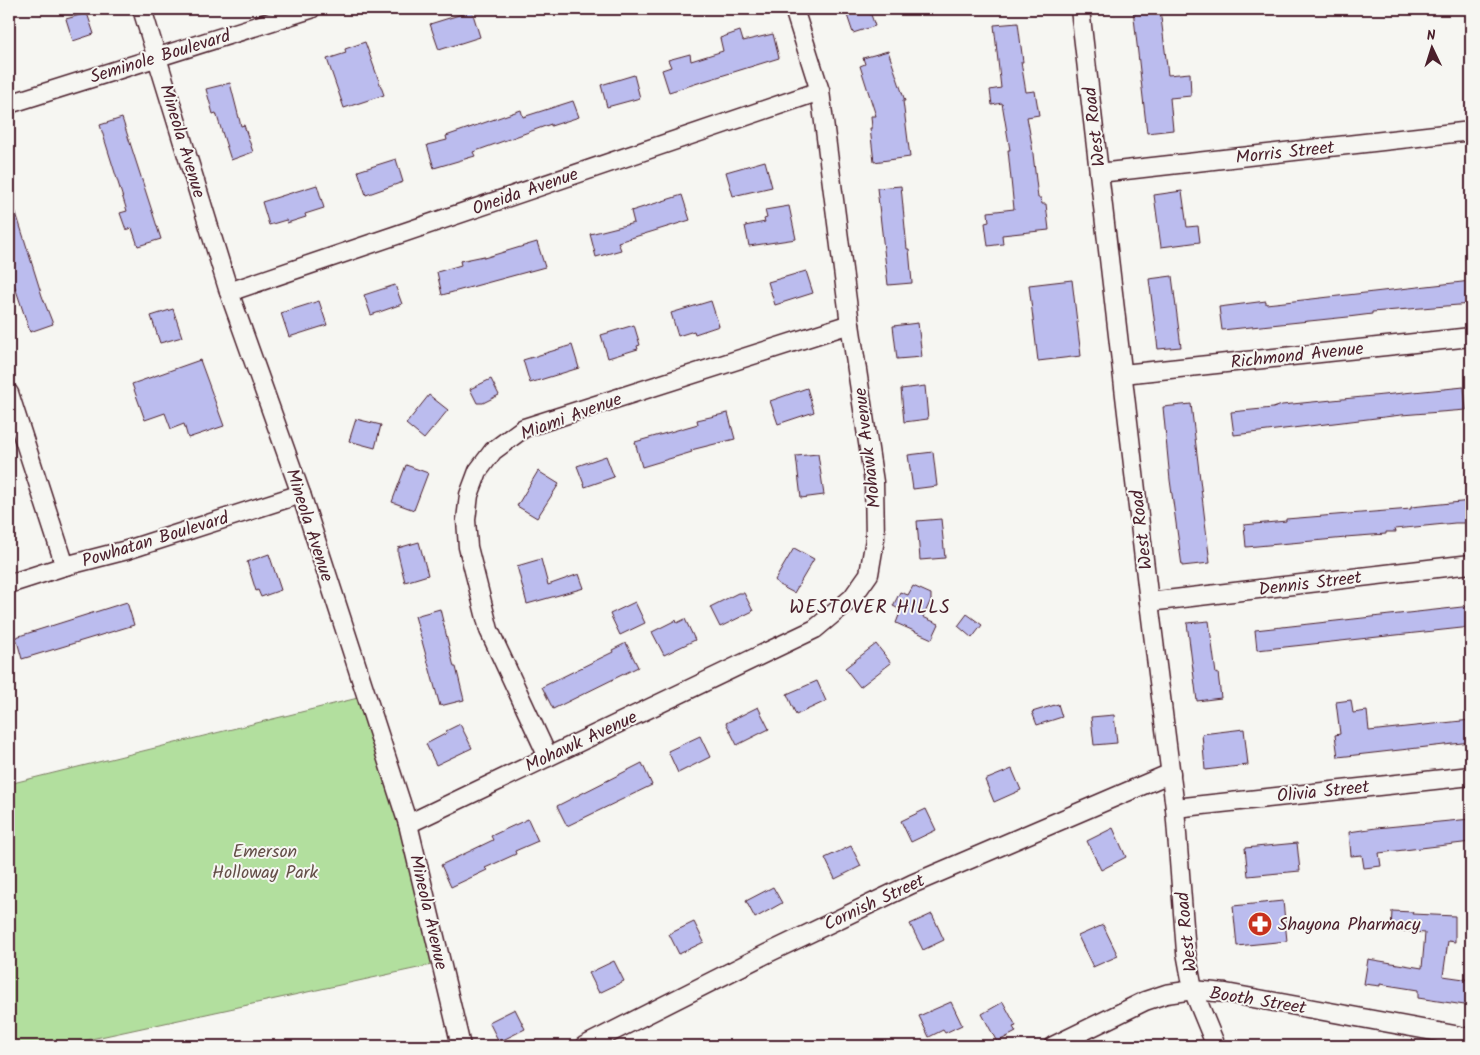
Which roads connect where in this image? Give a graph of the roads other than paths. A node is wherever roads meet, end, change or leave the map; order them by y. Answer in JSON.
{"nodes":[{"id":1,"x":142,"y":9,"type":"edge"},
{"id":2,"x":311,"y":9,"type":"edge"},
{"id":3,"x":794,"y":9,"type":"edge"},
{"id":4,"x":1080,"y":9,"type":"edge"},
{"id":5,"x":157,"y":57,"type":"junction"},
{"id":6,"x":820,"y":91,"type":"junction"},
{"id":7,"x":9,"y":104,"type":"edge"},
{"id":8,"x":1471,"y":131,"type":"edge"},
{"id":9,"x":1099,"y":173,"type":"junction"},
{"id":10,"x":229,"y":292,"type":"junction"},
{"id":11,"x":850,"y":324,"type":"junction"},
{"id":12,"x":1471,"y":337,"type":"edge"},
{"id":13,"x":1123,"y":374,"type":"junction"},
{"id":14,"x":9,"y":393,"type":"edge"},
{"id":15,"x":301,"y":494,"type":"junction"},
{"id":16,"x":1471,"y":564,"type":"edge"},
{"id":17,"x":65,"y":566,"type":"junction"},
{"id":18,"x":9,"y":584,"type":"edge"},
{"id":19,"x":1149,"y":602,"type":"junction"},
{"id":20,"x":548,"y":756,"type":"junction"},
{"id":21,"x":1171,"y":773,"type":"junction"},
{"id":22,"x":1471,"y":776,"type":"edge"},
{"id":23,"x":1175,"y":808,"type":"junction"},
{"id":24,"x":408,"y":824,"type":"junction"},
{"id":25,"x":1193,"y":990,"type":"junction"},
{"id":26,"x":1471,"y":1038,"type":"edge"},
{"id":27,"x":461,"y":1046,"type":"edge"},
{"id":28,"x":584,"y":1046,"type":"edge"},
{"id":29,"x":1053,"y":1046,"type":"edge"},
{"id":30,"x":1216,"y":1046,"type":"edge"}],
"edges":[{"from":1,"to":5,"type":"street","name":"Mineola Avenue"},
{"from":2,"to":5,"type":"street","name":"Seminole Boulevard"},
{"from":3,"to":6,"type":"street","name":"Mohawk Avenue"},
{"from":4,"to":9,"type":"street","name":"West Road"},
{"from":5,"to":7,"type":"street","name":"Seminole Boulevard"},
{"from":5,"to":10,"type":"street","name":"Mineola Avenue"},
{"from":6,"to":10,"type":"street","name":"Oneida Avenue"},
{"from":6,"to":11,"type":"street","name":"Mohawk Avenue"},
{"from":8,"to":9,"type":"street","name":"Morris Street"},
{"from":9,"to":13,"type":"street","name":"West Road"},
{"from":10,"to":15,"type":"street","name":"Mineola Avenue"},
{"from":11,"to":20,"type":"street","name":"Mohawk Avenue"},
{"from":11,"to":20,"type":"street","name":"Miami Avenue"},
{"from":12,"to":13,"type":"street","name":"Richmond Avenue"},
{"from":13,"to":19,"type":"street","name":"West Road"},
{"from":14,"to":17,"type":"street"},
{"from":15,"to":17,"type":"street","name":"Powhatan Boulevard"},
{"from":15,"to":24,"type":"street","name":"Mineola Avenue"},
{"from":16,"to":19,"type":"street","name":"Dennis Street"},
{"from":17,"to":18,"type":"street","name":"Powhatan Boulevard"},
{"from":19,"to":21,"type":"street","name":"West Road"},
{"from":20,"to":24,"type":"street","name":"Mohawk Avenue"},
{"from":21,"to":23,"type":"street","name":"West Road"},
{"from":21,"to":28,"type":"street","name":"Cornish Street"},
{"from":22,"to":23,"type":"street","name":"Olivia Street"},
{"from":23,"to":25,"type":"street","name":"West Road"},
{"from":24,"to":27,"type":"street","name":"Mineola Avenue"},
{"from":25,"to":26,"type":"street","name":"Booth Street"},
{"from":25,"to":29,"type":"street","name":"Booth Street"},
{"from":25,"to":30,"type":"street","name":"West Road"}]}
